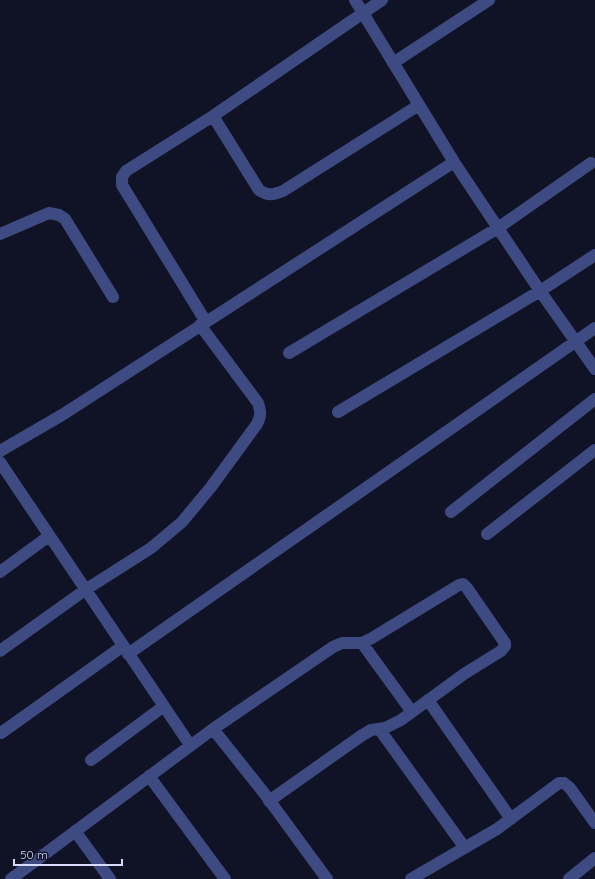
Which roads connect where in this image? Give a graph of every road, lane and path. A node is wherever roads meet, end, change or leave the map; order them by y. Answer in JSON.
{"nodes":[{"id":1,"x":356,"y":0,"type":"edge"},
{"id":2,"x":382,"y":0,"type":"edge"},
{"id":3,"x":489,"y":0,"type":"edge"},
{"id":4,"x":363,"y":14,"type":"junction"},
{"id":5,"x":393,"y":63,"type":"junction"},
{"id":6,"x":419,"y":105,"type":"junction"},
{"id":7,"x":213,"y":116,"type":"junction"},
{"id":8,"x":454,"y":162,"type":"junction"},
{"id":9,"x":591,"y":163,"type":"dead end"},
{"id":10,"x":498,"y":228,"type":"junction"},
{"id":11,"x":0,"y":234,"type":"edge"},
{"id":12,"x":595,"y":255,"type":"edge"},
{"id":13,"x":540,"y":291,"type":"junction"},
{"id":14,"x":113,"y":297,"type":"dead end"},
{"id":15,"x":203,"y":324,"type":"junction"},
{"id":16,"x":595,"y":328,"type":"edge"},
{"id":17,"x":575,"y":342,"type":"junction"},
{"id":18,"x":289,"y":354,"type":"dead end"},
{"id":19,"x":595,"y":369,"type":"edge"},
{"id":20,"x":595,"y":399,"type":"edge"},
{"id":21,"x":338,"y":412,"type":"dead end"},
{"id":22,"x":595,"y":450,"type":"edge"},
{"id":23,"x":0,"y":451,"type":"edge"},
{"id":24,"x":0,"y":462,"type":"edge"},
{"id":25,"x":451,"y":512,"type":"dead end"},
{"id":26,"x":487,"y":534,"type":"dead end"},
{"id":27,"x":49,"y":536,"type":"junction"},
{"id":28,"x":0,"y":572,"type":"edge"},
{"id":29,"x":85,"y":590,"type":"junction"},
{"id":30,"x":362,"y":643,"type":"junction"},
{"id":31,"x":126,"y":650,"type":"junction"},
{"id":32,"x":0,"y":651,"type":"edge"},
{"id":33,"x":428,"y":700,"type":"junction"},
{"id":34,"x":164,"y":706,"type":"junction"},
{"id":35,"x":412,"y":712,"type":"junction"},
{"id":36,"x":213,"y":729,"type":"junction"},
{"id":37,"x":380,"y":730,"type":"junction"},
{"id":38,"x":1,"y":733,"type":"edge"},
{"id":39,"x":190,"y":745,"type":"junction"},
{"id":40,"x":91,"y":760,"type":"dead end"},
{"id":41,"x":149,"y":776,"type":"junction"},
{"id":42,"x":269,"y":801,"type":"junction"},
{"id":43,"x":511,"y":819,"type":"junction"},
{"id":44,"x":595,"y":822,"type":"edge"},
{"id":45,"x":75,"y":831,"type":"junction"},
{"id":46,"x":465,"y":848,"type":"junction"},
{"id":47,"x":595,"y":858,"type":"edge"},
{"id":48,"x":11,"y":879,"type":"edge"},
{"id":49,"x":110,"y":879,"type":"edge"},
{"id":50,"x":225,"y":879,"type":"edge"},
{"id":51,"x":327,"y":879,"type":"edge"},
{"id":52,"x":411,"y":879,"type":"edge"},
{"id":53,"x":569,"y":879,"type":"edge"}],
"edges":[{"from":1,"to":4,"type":"street"},
{"from":2,"to":4,"type":"street"},
{"from":3,"to":5,"type":"street"},
{"from":4,"to":5,"type":"street"},
{"from":4,"to":7,"type":"street"},
{"from":5,"to":6,"type":"street"},
{"from":6,"to":7,"type":"street"},
{"from":6,"to":8,"type":"street"},
{"from":7,"to":15,"type":"street"},
{"from":8,"to":10,"type":"street"},
{"from":8,"to":15,"type":"street"},
{"from":9,"to":10,"type":"street"},
{"from":10,"to":13,"type":"street"},
{"from":10,"to":18,"type":"street"},
{"from":11,"to":14,"type":"street"},
{"from":12,"to":13,"type":"street"},
{"from":13,"to":17,"type":"street"},
{"from":13,"to":21,"type":"street"},
{"from":15,"to":23,"type":"street"},
{"from":15,"to":29,"type":"street"},
{"from":16,"to":17,"type":"street"},
{"from":17,"to":19,"type":"street"},
{"from":17,"to":31,"type":"street"},
{"from":20,"to":25,"type":"street"},
{"from":22,"to":26,"type":"street"},
{"from":24,"to":27,"type":"street"},
{"from":27,"to":28,"type":"street"},
{"from":27,"to":29,"type":"street"},
{"from":29,"to":31,"type":"street"},
{"from":29,"to":32,"type":"street"},
{"from":30,"to":33,"type":"street"},
{"from":30,"to":35,"type":"street"},
{"from":30,"to":36,"type":"street"},
{"from":31,"to":34,"type":"street"},
{"from":31,"to":38,"type":"street"},
{"from":33,"to":35,"type":"street"},
{"from":33,"to":43,"type":"street"},
{"from":34,"to":39,"type":"street"},
{"from":34,"to":40,"type":"street"},
{"from":35,"to":37,"type":"street"},
{"from":36,"to":39,"type":"street"},
{"from":36,"to":42,"type":"street"},
{"from":37,"to":42,"type":"street"},
{"from":37,"to":46,"type":"street"},
{"from":39,"to":41,"type":"street"},
{"from":41,"to":45,"type":"street"},
{"from":41,"to":50,"type":"street"},
{"from":42,"to":51,"type":"street"},
{"from":43,"to":44,"type":"street"},
{"from":43,"to":46,"type":"street"},
{"from":45,"to":48,"type":"street"},
{"from":45,"to":49,"type":"street"},
{"from":46,"to":52,"type":"street"},
{"from":47,"to":53,"type":"street"}]}
